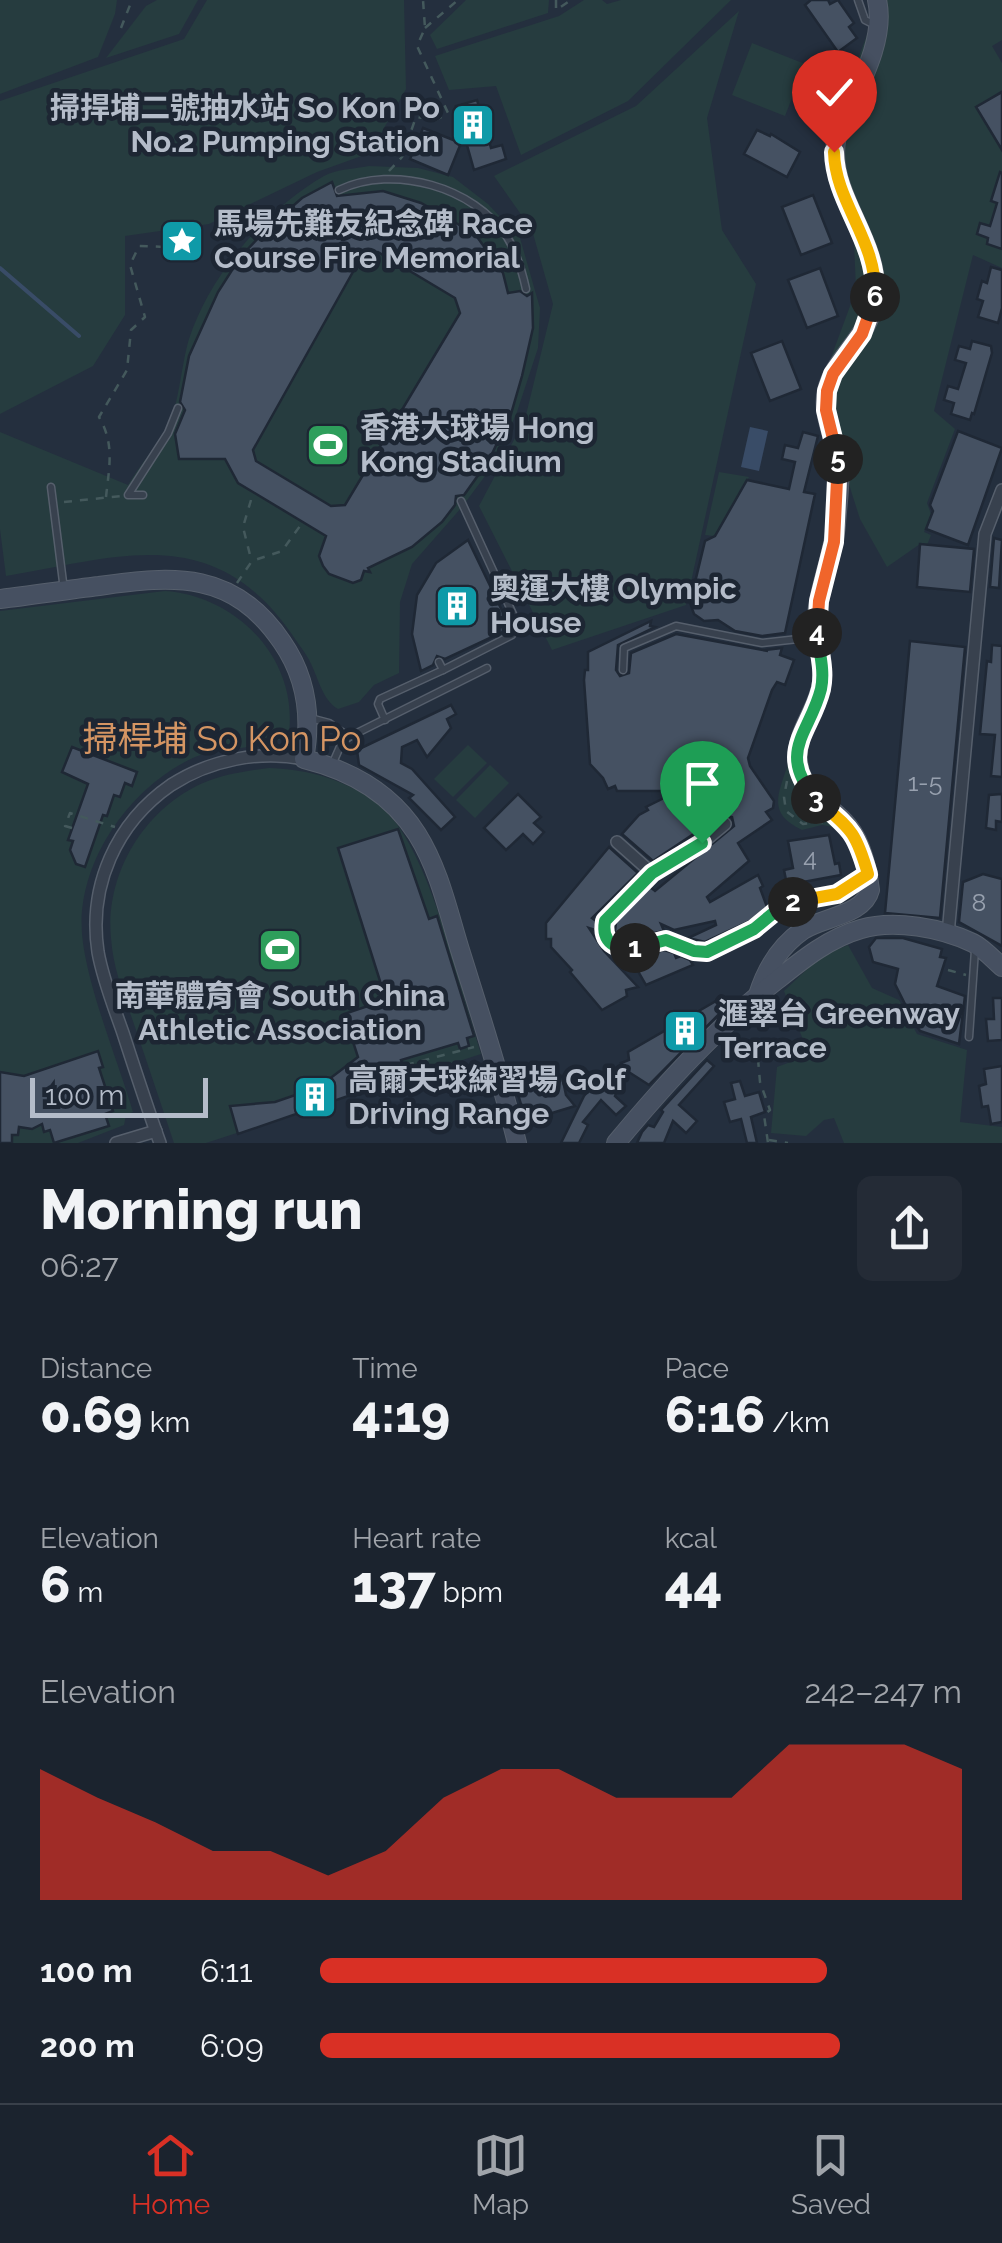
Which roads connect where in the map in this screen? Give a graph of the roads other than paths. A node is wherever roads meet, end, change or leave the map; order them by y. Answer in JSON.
{"nodes":[{"id":1,"x":858,"y":0,"type":"edge"},
{"id":2,"x":877,"y":0,"type":"edge"},
{"id":3,"x":879,"y":26,"type":"junction"},
{"id":4,"x":338,"y":190,"type":"dead end"},
{"id":5,"x":526,"y":289,"type":"dead end"},
{"id":6,"x":178,"y":408,"type":"dead end"},
{"id":7,"x":51,"y":487,"type":"dead end"},
{"id":8,"x":1002,"y":490,"type":"edge"},
{"id":9,"x":143,"y":496,"type":"dead end"},
{"id":10,"x":461,"y":501,"type":"dead end"},
{"id":11,"x":64,"y":590,"type":"junction"},
{"id":12,"x":1,"y":596,"type":"edge"},
{"id":13,"x":817,"y":637,"type":"junction"},
{"id":14,"x":487,"y":668,"type":"dead end"},
{"id":15,"x":623,"y":670,"type":"dead end"},
{"id":16,"x":308,"y":718,"type":"junction"},
{"id":17,"x":385,"y":720,"type":"junction"},
{"id":18,"x":349,"y":737,"type":"junction"},
{"id":19,"x":304,"y":759,"type":"junction"},
{"id":20,"x":332,"y":766,"type":"junction"},
{"id":21,"x":725,"y":824,"type":"dead end"},
{"id":22,"x":617,"y":842,"type":"dead end"},
{"id":23,"x":652,"y":873,"type":"junction"},
{"id":24,"x":868,"y":874,"type":"junction"},
{"id":25,"x":948,"y":934,"type":"junction"},
{"id":26,"x":975,"y":944,"type":"junction"},
{"id":27,"x":1002,"y":967,"type":"edge"},
{"id":28,"x":758,"y":995,"type":"junction"},
{"id":29,"x":969,"y":1037,"type":"dead end"},
{"id":30,"x":158,"y":1137,"type":"edge"},
{"id":31,"x":116,"y":1143,"type":"edge"},
{"id":32,"x":516,"y":1143,"type":"edge"},
{"id":33,"x":616,"y":1143,"type":"edge"}],
"edges":[{"from":1,"to":3,"type":"lane"},
{"from":2,"to":3,"type":"street"},
{"from":3,"to":13,"type":"street"},
{"from":4,"to":5,"type":"lane"},
{"from":6,"to":9,"type":"lane"},
{"from":7,"to":11,"type":"lane"},
{"from":8,"to":25,"type":"street"},
{"from":10,"to":17,"type":"lane"},
{"from":11,"to":12,"type":"street"},
{"from":11,"to":16,"type":"street"},
{"from":13,"to":15,"type":"lane"},
{"from":13,"to":24,"type":"street"},
{"from":14,"to":17,"type":"lane"},
{"from":16,"to":18,"type":"lane"},
{"from":16,"to":19,"type":"street"},
{"from":17,"to":18,"type":"lane"},
{"from":18,"to":20,"type":"lane"},
{"from":19,"to":20,"type":"street"},
{"from":19,"to":30,"type":"street"},
{"from":20,"to":32,"type":"street"},
{"from":21,"to":23,"type":"street"},
{"from":22,"to":23,"type":"street"},
{"from":23,"to":24,"type":"street"},
{"from":24,"to":28,"type":"street"},
{"from":25,"to":26,"type":"street"},
{"from":25,"to":28,"type":"street"},
{"from":26,"to":27,"type":"street"},
{"from":26,"to":29,"type":"lane"},
{"from":28,"to":33,"type":"street"},
{"from":30,"to":31,"type":"street"}]}
